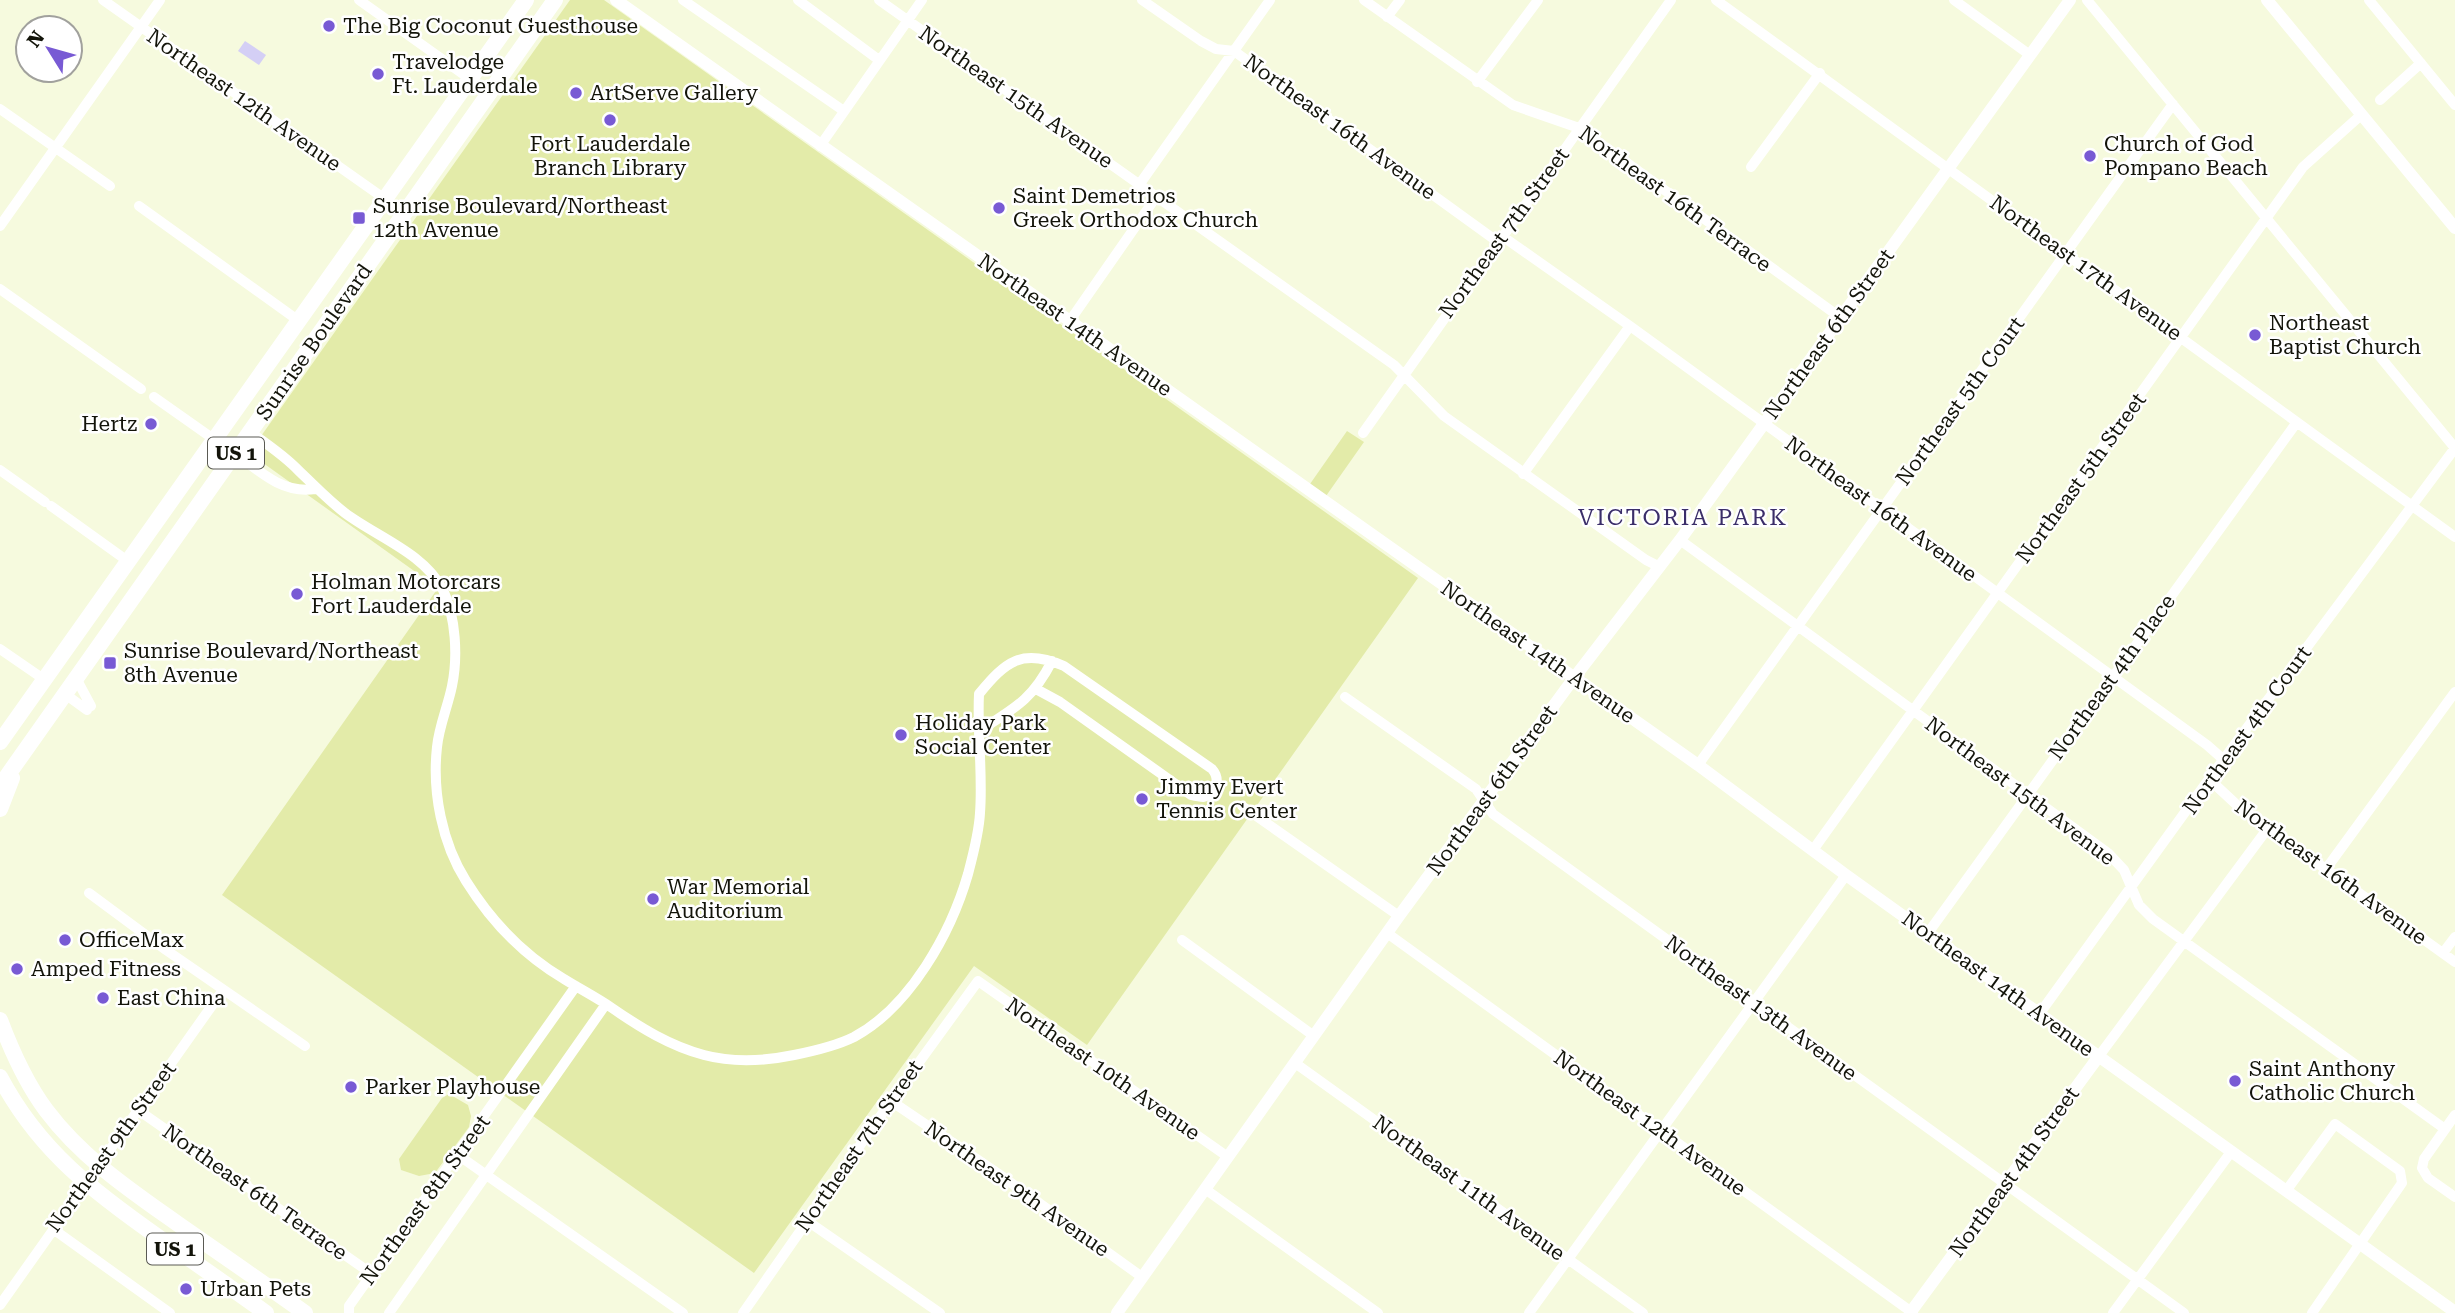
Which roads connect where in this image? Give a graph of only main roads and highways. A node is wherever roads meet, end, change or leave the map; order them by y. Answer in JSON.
{"nodes":[{"id":1,"x":526,"y":0,"type":"edge"},
{"id":2,"x":555,"y":0,"type":"edge"},
{"id":3,"x":385,"y":200,"type":"junction"},
{"id":4,"x":383,"y":244,"type":"junction"},
{"id":5,"x":236,"y":410,"type":"junction"},
{"id":6,"x":235,"y":453,"type":"junction"},
{"id":7,"x":149,"y":533,"type":"junction"},
{"id":8,"x":150,"y":575,"type":"junction"},
{"id":9,"x":17,"y":719,"type":"junction"},
{"id":10,"x":0,"y":742,"type":"edge"},
{"id":11,"x":24,"y":753,"type":"junction"},
{"id":12,"x":0,"y":755,"type":"edge"},
{"id":13,"x":0,"y":786,"type":"edge"},
{"id":14,"x":0,"y":808,"type":"edge"},
{"id":15,"x":0,"y":1020,"type":"edge"},
{"id":16,"x":0,"y":1077,"type":"edge"},
{"id":17,"x":266,"y":1313,"type":"edge"},
{"id":18,"x":305,"y":1313,"type":"edge"}],
"edges":[{"from":1,"to":3,"type":"main road","name":"Sunrise Boulevard","number":"US 1"},
{"from":2,"to":4,"type":"main road","name":"Sunrise Boulevard","number":"US 1"},
{"from":3,"to":4,"type":"main road"},
{"from":3,"to":5,"type":"main road","name":"Sunrise Boulevard","number":"US 1"},
{"from":4,"to":6,"type":"main road","name":"Sunrise Boulevard","number":"US 1"},
{"from":5,"to":6,"type":"main road"},
{"from":5,"to":7,"type":"main road","name":"Sunrise Boulevard","number":"US 1"},
{"from":6,"to":8,"type":"main road","name":"Sunrise Boulevard","number":"US 1"},
{"from":7,"to":8,"type":"main road"},
{"from":7,"to":9,"type":"main road","name":"Sunrise Boulevard","number":"US 1"},
{"from":8,"to":11,"type":"main road","name":"Sunrise Boulevard","number":"US 1"},
{"from":9,"to":10,"type":"main road"},
{"from":9,"to":12,"type":"main road"},
{"from":11,"to":13,"type":"main road"},
{"from":11,"to":14,"type":"main road","number":"US 1"},
{"from":15,"to":18,"type":"main road","number":"US 1"},
{"from":16,"to":17,"type":"main road","number":"US 1"}]}
